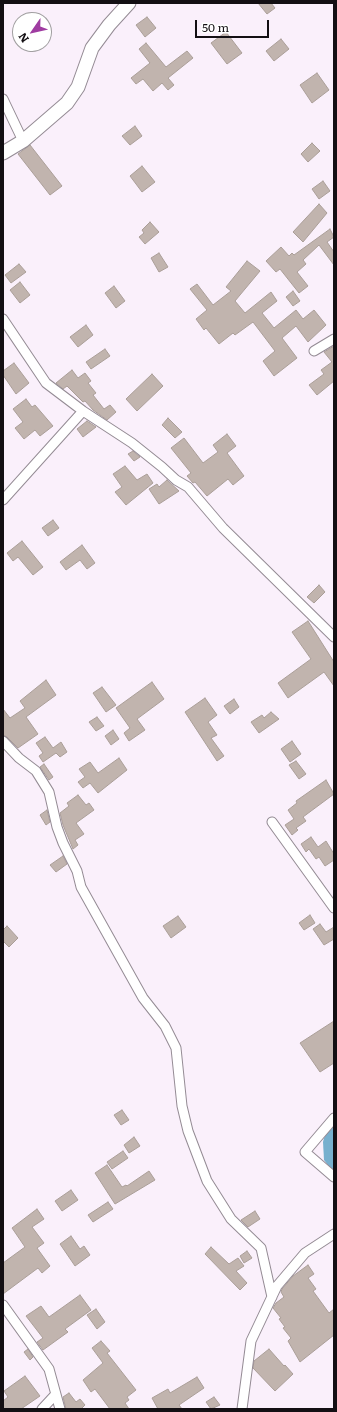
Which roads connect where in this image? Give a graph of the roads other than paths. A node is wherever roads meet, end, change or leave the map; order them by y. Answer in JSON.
{"nodes":[{"id":1,"x":129,"y":3,"type":"edge"},
{"id":2,"x":3,"y":99,"type":"edge"},
{"id":3,"x":23,"y":141,"type":"junction"},
{"id":4,"x":3,"y":153,"type":"edge"},
{"id":5,"x":3,"y":319,"type":"edge"},
{"id":6,"x":334,"y":339,"type":"edge"},
{"id":7,"x":314,"y":351,"type":"dead end"},
{"id":8,"x":83,"y":411,"type":"junction"},
{"id":9,"x":3,"y":500,"type":"edge"},
{"id":10,"x":334,"y":637,"type":"edge"},
{"id":11,"x":3,"y":741,"type":"edge"},
{"id":12,"x":272,"y":822,"type":"dead end"},
{"id":13,"x":334,"y":908,"type":"edge"},
{"id":14,"x":334,"y":1118,"type":"edge"},
{"id":15,"x":334,"y":1177,"type":"edge"},
{"id":16,"x":334,"y":1234,"type":"edge"},
{"id":17,"x":272,"y":1297,"type":"junction"},
{"id":18,"x":3,"y":1306,"type":"edge"},
{"id":19,"x":55,"y":1395,"type":"junction"},
{"id":20,"x":42,"y":1409,"type":"edge"},
{"id":21,"x":60,"y":1409,"type":"edge"},
{"id":22,"x":242,"y":1409,"type":"edge"}],
"edges":[{"from":1,"to":3,"type":"main road"},
{"from":2,"to":3,"type":"street"},
{"from":3,"to":4,"type":"main road"},
{"from":5,"to":8,"type":"street"},
{"from":6,"to":7,"type":"street"},
{"from":8,"to":9,"type":"street"},
{"from":8,"to":10,"type":"street"},
{"from":11,"to":17,"type":"street"},
{"from":12,"to":13,"type":"street"},
{"from":14,"to":15,"type":"street"},
{"from":16,"to":17,"type":"street"},
{"from":17,"to":22,"type":"street"},
{"from":18,"to":19,"type":"street"},
{"from":19,"to":20,"type":"street"},
{"from":19,"to":21,"type":"street"}]}
